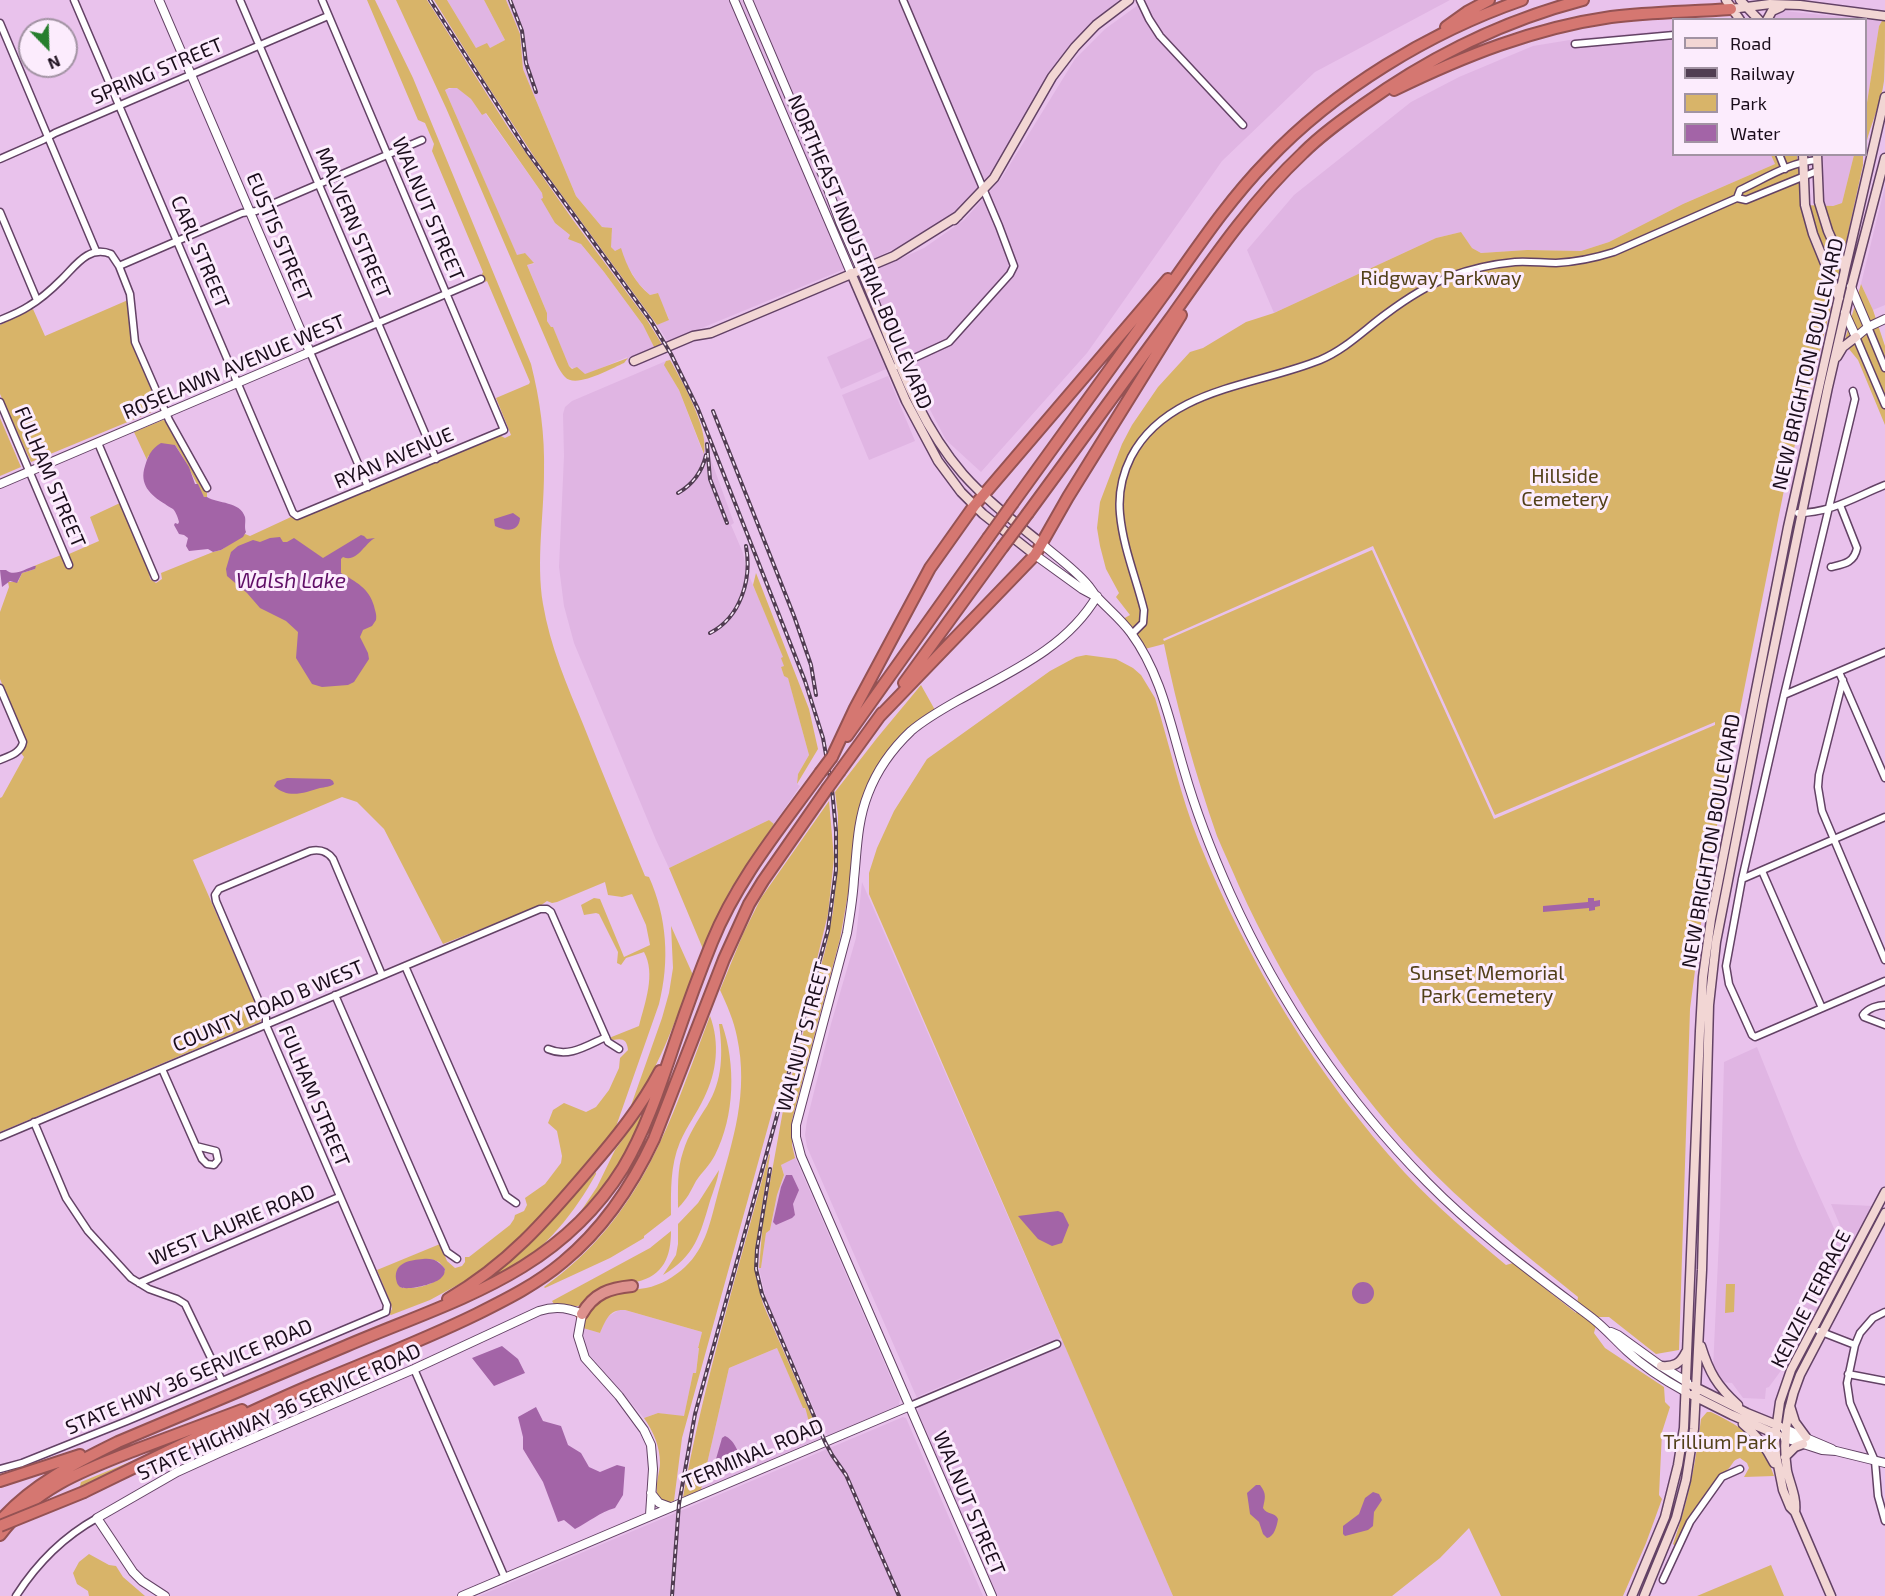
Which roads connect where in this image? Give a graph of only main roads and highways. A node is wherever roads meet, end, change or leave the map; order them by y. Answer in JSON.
{"nodes":[{"id":1,"x":1129,"y":0,"type":"edge"},
{"id":2,"x":1490,"y":0,"type":"edge"},
{"id":3,"x":1522,"y":0,"type":"edge"},
{"id":4,"x":1582,"y":0,"type":"edge"},
{"id":5,"x":1743,"y":3,"type":"edge"},
{"id":6,"x":1728,"y":4,"type":"edge"},
{"id":7,"x":1786,"y":5,"type":"junction"},
{"id":8,"x":1885,"y":16,"type":"edge"},
{"id":9,"x":1738,"y":18,"type":"edge"},
{"id":10,"x":1757,"y":18,"type":"edge"},
{"id":11,"x":1768,"y":18,"type":"edge"},
{"id":12,"x":1422,"y":45,"type":"junction"},
{"id":13,"x":1885,"y":97,"type":"edge"},
{"id":14,"x":1354,"y":111,"type":"junction"},
{"id":15,"x":1817,"y":157,"type":"edge"},
{"id":16,"x":1803,"y":158,"type":"edge"},
{"id":17,"x":1885,"y":158,"type":"edge"},
{"id":18,"x":1258,"y":199,"type":"junction"},
{"id":19,"x":1200,"y":244,"type":"junction"},
{"id":20,"x":861,"y":270,"type":"junction"},
{"id":21,"x":1845,"y":270,"type":"junction"},
{"id":22,"x":851,"y":273,"type":"junction"},
{"id":23,"x":1851,"y":286,"type":"junction"},
{"id":24,"x":1839,"y":298,"type":"junction"},
{"id":25,"x":1845,"y":313,"type":"junction"},
{"id":26,"x":1856,"y":337,"type":"road end"},
{"id":27,"x":636,"y":360,"type":"dead end"},
{"id":28,"x":1833,"y":363,"type":"junction"},
{"id":29,"x":896,"y":366,"type":"junction"},
{"id":30,"x":984,"y":494,"type":"junction"},
{"id":31,"x":974,"y":506,"type":"junction"},
{"id":32,"x":1797,"y":513,"type":"junction"},
{"id":33,"x":1042,"y":544,"type":"junction"},
{"id":34,"x":1035,"y":555,"type":"junction"},
{"id":35,"x":879,"y":717,"type":"junction"},
{"id":36,"x":831,"y":757,"type":"junction"},
{"id":37,"x":677,"y":1036,"type":"junction"},
{"id":38,"x":1885,"y":1192,"type":"edge"},
{"id":39,"x":1885,"y":1213,"type":"edge"},
{"id":40,"x":632,"y":1286,"type":"dead end"},
{"id":41,"x":582,"y":1314,"type":"road end"},
{"id":42,"x":404,"y":1321,"type":"junction"},
{"id":43,"x":1699,"y":1337,"type":"junction"},
{"id":44,"x":1688,"y":1349,"type":"junction"},
{"id":45,"x":1660,"y":1366,"type":"road end"},
{"id":46,"x":1687,"y":1382,"type":"junction"},
{"id":47,"x":313,"y":1385,"type":"junction"},
{"id":48,"x":1686,"y":1392,"type":"junction"},
{"id":49,"x":1697,"y":1393,"type":"junction"},
{"id":50,"x":1789,"y":1405,"type":"junction"},
{"id":51,"x":1747,"y":1413,"type":"junction"},
{"id":52,"x":1732,"y":1415,"type":"junction"},
{"id":53,"x":1780,"y":1431,"type":"junction"},
{"id":54,"x":118,"y":1442,"type":"junction"},
{"id":55,"x":1785,"y":1457,"type":"junction"},
{"id":56,"x":63,"y":1461,"type":"junction"},
{"id":57,"x":1778,"y":1471,"type":"junction"},
{"id":58,"x":0,"y":1481,"type":"edge"},
{"id":59,"x":0,"y":1488,"type":"edge"},
{"id":60,"x":1795,"y":1512,"type":"junction"},
{"id":61,"x":0,"y":1521,"type":"edge"},
{"id":62,"x":0,"y":1526,"type":"edge"},
{"id":63,"x":0,"y":1535,"type":"edge"},
{"id":64,"x":1632,"y":1596,"type":"edge"},
{"id":65,"x":1644,"y":1596,"type":"edge"},
{"id":66,"x":1831,"y":1596,"type":"edge"}],
"edges":[{"from":1,"to":20,"type":"main road"},
{"from":2,"to":12,"type":"highway"},
{"from":3,"to":12,"type":"highway"},
{"from":4,"to":14,"type":"highway"},
{"from":5,"to":6,"type":"main road"},
{"from":5,"to":7,"type":"main road"},
{"from":5,"to":10,"type":"main road"},
{"from":6,"to":9,"type":"main road"},
{"from":6,"to":14,"type":"highway"},
{"from":7,"to":8,"type":"main road"},
{"from":7,"to":11,"type":"main road"},
{"from":12,"to":19,"type":"highway"},
{"from":13,"to":21,"type":"main road","name":"NEW BRIGHTON BOULEVARD"},
{"from":14,"to":18,"type":"highway"},
{"from":15,"to":21,"type":"main road"},
{"from":16,"to":24,"type":"main road"},
{"from":17,"to":23,"type":"main road","name":"NEW BRIGHTON BOULEVARD"},
{"from":18,"to":33,"type":"highway"},
{"from":18,"to":35,"type":"highway","bridge":true},
{"from":19,"to":30,"type":"highway"},
{"from":19,"to":36,"type":"highway","bridge":true},
{"from":20,"to":22,"type":"main road"},
{"from":20,"to":29,"type":"main road","name":"NORTHEAST INDUSTRIAL BOULEVARD"},
{"from":21,"to":23,"type":"main road"},
{"from":21,"to":24,"type":"main road","name":"NEW BRIGHTON BOULEVARD"},
{"from":22,"to":27,"type":"main road"},
{"from":22,"to":29,"type":"main road","name":"NORTHEAST INDUSTRIAL BOULEVARD"},
{"from":23,"to":25,"type":"main road","name":"NEW BRIGHTON BOULEVARD"},
{"from":24,"to":25,"type":"main road"},
{"from":24,"to":32,"type":"main road","name":"NEW BRIGHTON BOULEVARD"},
{"from":25,"to":28,"type":"main road","name":"NEW BRIGHTON BOULEVARD"},
{"from":26,"to":28,"type":"main road"},
{"from":28,"to":32,"type":"main road","name":"NEW BRIGHTON BOULEVARD"},
{"from":29,"to":30,"type":"main road","name":"NORTHEAST INDUSTRIAL BOULEVARD"},
{"from":29,"to":31,"type":"main road","name":"NORTHEAST INDUSTRIAL BOULEVARD"},
{"from":30,"to":31,"type":"highway"},
{"from":30,"to":33,"type":"main road","name":"NORTHEAST INDUSTRIAL BOULEVARD"},
{"from":31,"to":34,"type":"main road","name":"NORTHEAST INDUSTRIAL BOULEVARD"},
{"from":31,"to":36,"type":"highway"},
{"from":32,"to":43,"type":"main road","name":"NEW BRIGHTON BOULEVARD"},
{"from":32,"to":44,"type":"main road","name":"NEW BRIGHTON BOULEVARD"},
{"from":33,"to":34,"type":"highway"},
{"from":34,"to":35,"type":"highway"},
{"from":35,"to":47,"type":"highway","bridge":true},
{"from":36,"to":37,"type":"highway","bridge":true},
{"from":37,"to":42,"type":"highway"},
{"from":37,"to":42,"type":"highway"},
{"from":38,"to":53,"type":"main road","name":"KENZIE TERRACE"},
{"from":39,"to":50,"type":"main road","name":"KENZIE TERRACE"},
{"from":40,"to":41,"type":"highway"},
{"from":42,"to":54,"type":"highway"},
{"from":43,"to":49,"type":"main road","name":"NEW BRIGHTON BOULEVARD"},
{"from":43,"to":51,"type":"main road"},
{"from":44,"to":45,"type":"main road"},
{"from":44,"to":46,"type":"main road","name":"NEW BRIGHTON BOULEVARD"},
{"from":46,"to":48,"type":"main road","name":"NEW BRIGHTON BOULEVARD"},
{"from":46,"to":49,"type":"main road"},
{"from":47,"to":62,"type":"highway","bridge":true},
{"from":47,"to":63,"type":"highway"},
{"from":48,"to":49,"type":"main road"},
{"from":48,"to":64,"type":"main road","name":"NEW BRIGHTON BOULEVARD"},
{"from":49,"to":51,"type":"main road"},
{"from":49,"to":52,"type":"main road"},
{"from":49,"to":65,"type":"main road","name":"NEW BRIGHTON BOULEVARD"},
{"from":50,"to":53,"type":"main road","name":"KENZIE TERRACE"},
{"from":50,"to":55,"type":"main road"},
{"from":51,"to":53,"type":"main road"},
{"from":52,"to":53,"type":"main road"},
{"from":52,"to":57,"type":"main road"},
{"from":53,"to":55,"type":"main road"},
{"from":53,"to":57,"type":"main road"},
{"from":54,"to":56,"type":"highway"},
{"from":54,"to":61,"type":"highway"},
{"from":55,"to":60,"type":"main road"},
{"from":56,"to":58,"type":"highway"},
{"from":56,"to":59,"type":"highway"},
{"from":57,"to":60,"type":"main road"},
{"from":60,"to":66,"type":"main road"}]}
